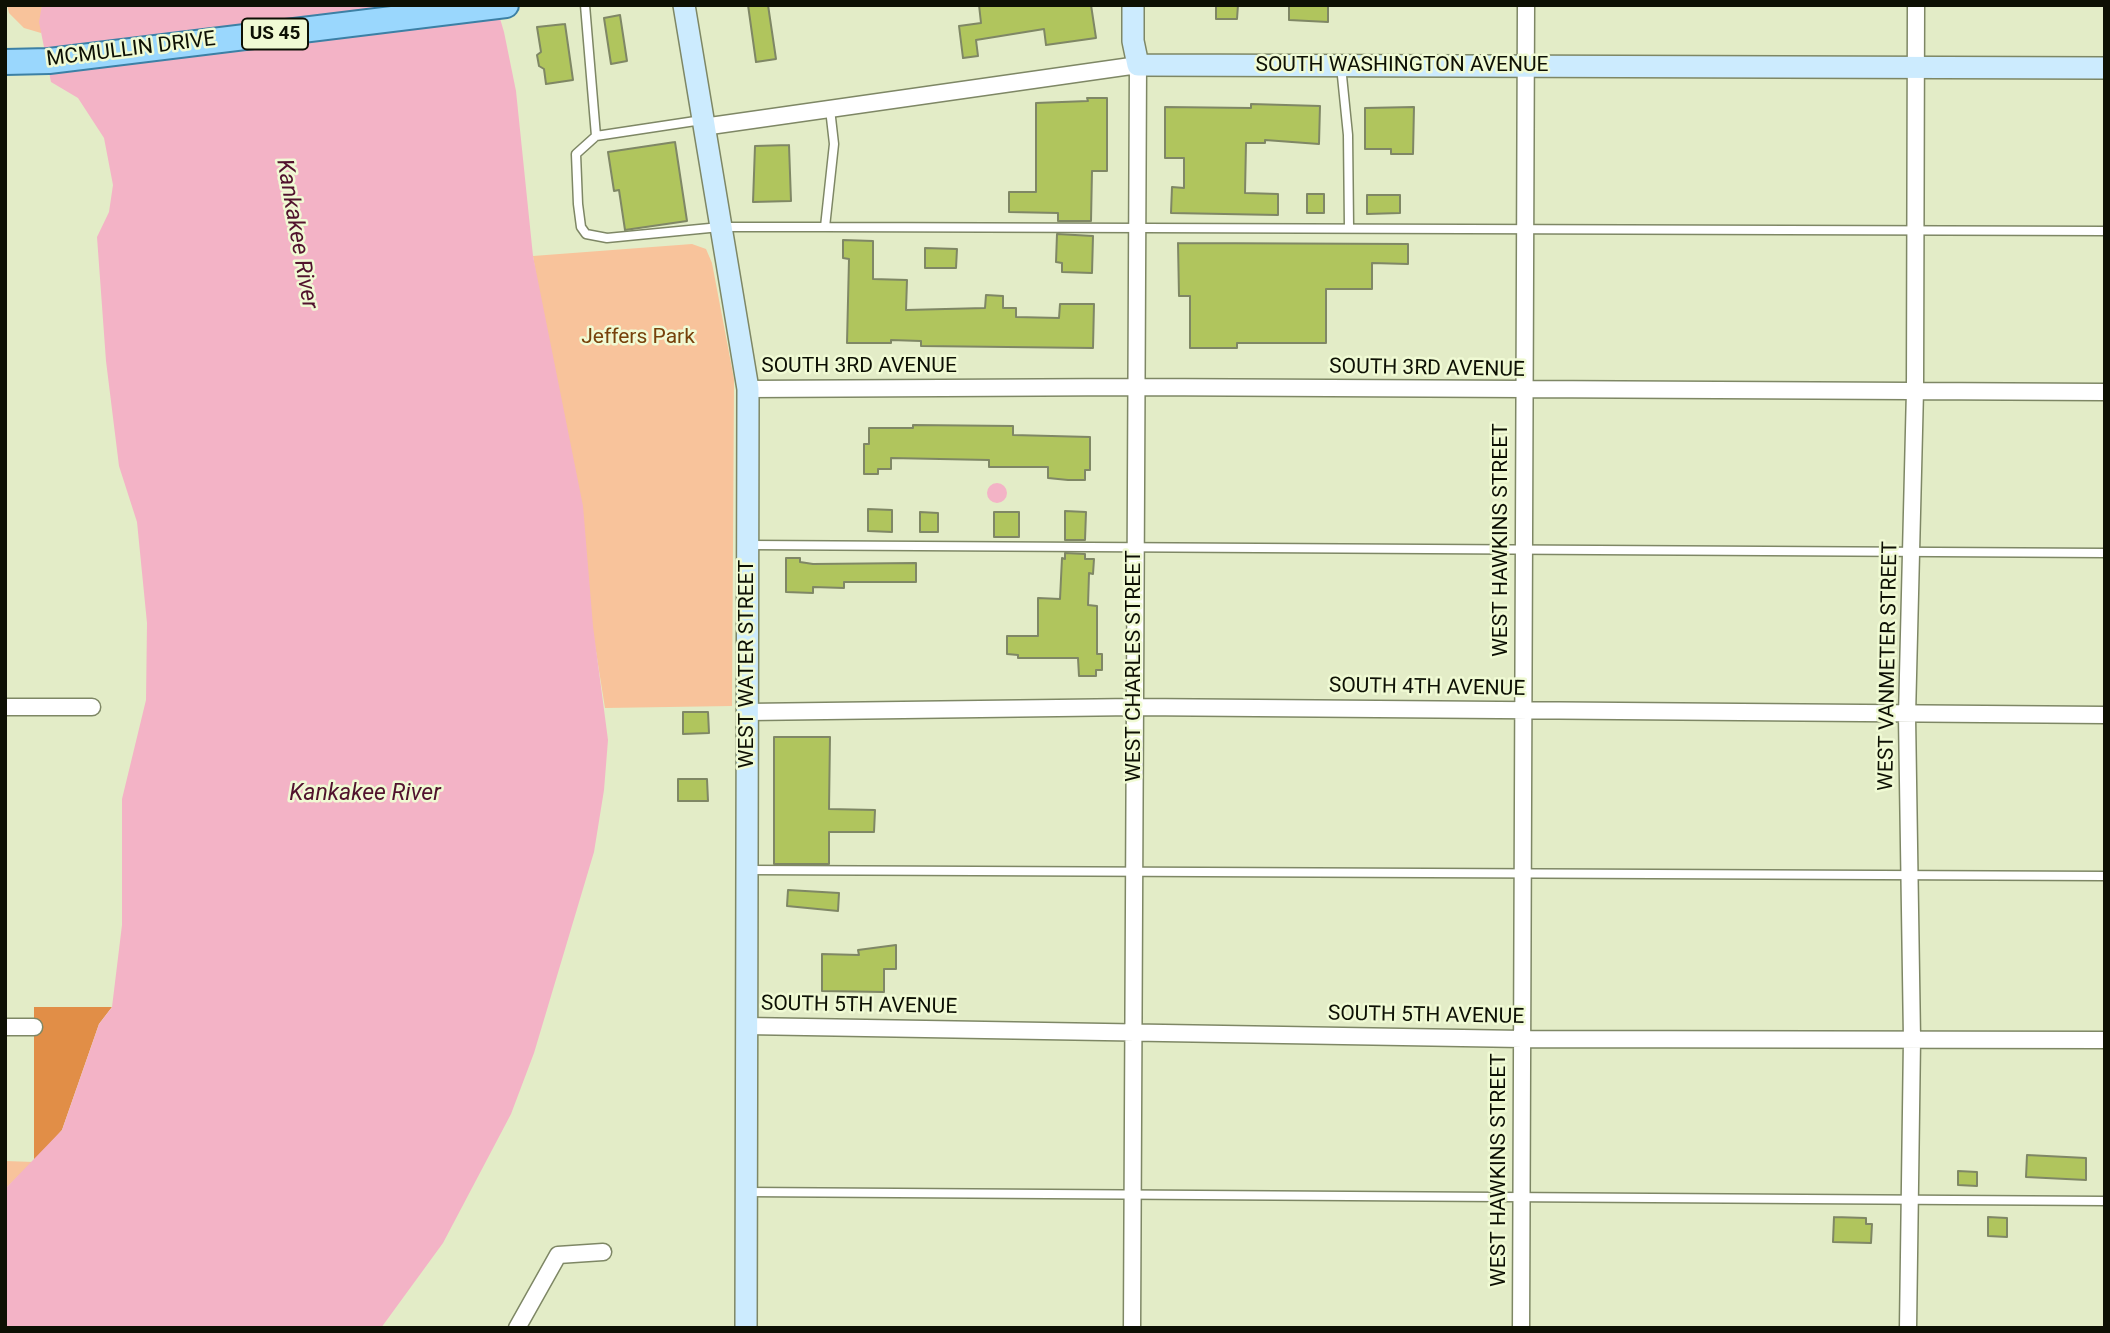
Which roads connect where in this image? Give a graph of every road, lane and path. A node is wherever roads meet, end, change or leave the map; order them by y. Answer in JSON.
{"nodes":[{"id":1,"x":506,"y":5,"type":"edge"},
{"id":2,"x":585,"y":5,"type":"edge"},
{"id":3,"x":684,"y":5,"type":"edge"},
{"id":4,"x":1133,"y":5,"type":"edge"},
{"id":5,"x":1526,"y":5,"type":"edge"},
{"id":6,"x":1916,"y":5,"type":"edge"},
{"id":7,"x":501,"y":6,"type":"edge"},
{"id":8,"x":5,"y":62,"type":"edge"},
{"id":9,"x":1138,"y":65,"type":"junction"},
{"id":10,"x":1341,"y":66,"type":"junction"},
{"id":11,"x":1525,"y":66,"type":"junction"},
{"id":12,"x":1915,"y":68,"type":"junction"},
{"id":13,"x":2105,"y":68,"type":"edge"},
{"id":14,"x":830,"y":109,"type":"junction"},
{"id":15,"x":702,"y":123,"type":"junction"},
{"id":16,"x":596,"y":136,"type":"junction"},
{"id":17,"x":1137,"y":226,"type":"junction"},
{"id":18,"x":720,"y":227,"type":"junction"},
{"id":19,"x":825,"y":227,"type":"junction"},
{"id":20,"x":1349,"y":227,"type":"junction"},
{"id":21,"x":1524,"y":227,"type":"junction"},
{"id":22,"x":1915,"y":229,"type":"junction"},
{"id":23,"x":2105,"y":230,"type":"edge"},
{"id":24,"x":1136,"y":387,"type":"junction"},
{"id":25,"x":748,"y":388,"type":"junction"},
{"id":26,"x":1915,"y":390,"type":"junction"},
{"id":27,"x":1523,"y":391,"type":"junction"},
{"id":28,"x":2105,"y":392,"type":"edge"},
{"id":29,"x":748,"y":545,"type":"junction"},
{"id":30,"x":1135,"y":547,"type":"junction"},
{"id":31,"x":1523,"y":550,"type":"junction"},
{"id":32,"x":1911,"y":552,"type":"junction"},
{"id":33,"x":2105,"y":553,"type":"edge"},
{"id":34,"x":5,"y":707,"type":"edge"},
{"id":35,"x":92,"y":707,"type":"dead end"},
{"id":36,"x":1135,"y":707,"type":"junction"},
{"id":37,"x":1522,"y":710,"type":"junction"},
{"id":38,"x":748,"y":712,"type":"junction"},
{"id":39,"x":2105,"y":715,"type":"edge"},
{"id":40,"x":1907,"y":716,"type":"junction"},
{"id":41,"x":748,"y":870,"type":"junction"},
{"id":42,"x":1134,"y":872,"type":"junction"},
{"id":43,"x":1522,"y":874,"type":"junction"},
{"id":44,"x":1910,"y":875,"type":"junction"},
{"id":45,"x":2105,"y":876,"type":"edge"},
{"id":46,"x":746,"y":1026,"type":"junction"},
{"id":47,"x":5,"y":1027,"type":"edge"},
{"id":48,"x":34,"y":1027,"type":"dead end"},
{"id":49,"x":1133,"y":1031,"type":"junction"},
{"id":50,"x":1522,"y":1039,"type":"junction"},
{"id":51,"x":1912,"y":1039,"type":"junction"},
{"id":52,"x":2105,"y":1040,"type":"edge"},
{"id":53,"x":746,"y":1192,"type":"junction"},
{"id":54,"x":1132,"y":1194,"type":"junction"},
{"id":55,"x":1521,"y":1197,"type":"junction"},
{"id":56,"x":1910,"y":1199,"type":"junction"},
{"id":57,"x":2105,"y":1201,"type":"edge"},
{"id":58,"x":603,"y":1252,"type":"dead end"},
{"id":59,"x":517,"y":1328,"type":"edge"},
{"id":60,"x":746,"y":1328,"type":"edge"},
{"id":61,"x":1132,"y":1328,"type":"edge"},
{"id":62,"x":1521,"y":1328,"type":"edge"},
{"id":63,"x":1908,"y":1328,"type":"edge"}],
"edges":[{"from":1,"to":7,"type":"main road","name":"MCMULLIN DRIVE","number":"US 45"},
{"from":2,"to":16,"type":"lane"},
{"from":3,"to":15,"type":"main road","name":"WEST WATER STREET"},
{"from":4,"to":9,"type":"main road","name":"WEST CHARLES STREET"},
{"from":5,"to":11,"type":"street","name":"WEST HAWKINS STREET"},
{"from":6,"to":12,"type":"street","name":"WEST VANMETER STREET"},
{"from":7,"to":8,"type":"main road","name":"MCMULLIN DRIVE","number":"US 45"},
{"from":9,"to":10,"type":"main road","name":"SOUTH WASHINGTON AVENUE"},
{"from":9,"to":14,"type":"street","name":"SOUTH WASHINGTON AVENUE"},
{"from":9,"to":17,"type":"street","name":"WEST CHARLES STREET"},
{"from":10,"to":11,"type":"main road","name":"SOUTH WASHINGTON AVENUE"},
{"from":10,"to":20,"type":"lane"},
{"from":11,"to":12,"type":"main road","name":"SOUTH WASHINGTON AVENUE"},
{"from":11,"to":21,"type":"street","name":"WEST HAWKINS STREET"},
{"from":12,"to":13,"type":"main road","name":"SOUTH WASHINGTON AVENUE"},
{"from":12,"to":22,"type":"street","name":"WEST VANMETER STREET"},
{"from":14,"to":15,"type":"street","name":"SOUTH WASHINGTON AVENUE"},
{"from":14,"to":19,"type":"lane"},
{"from":15,"to":16,"type":"lane"},
{"from":15,"to":18,"type":"main road","name":"WEST WATER STREET"},
{"from":16,"to":18,"type":"lane"},
{"from":17,"to":19,"type":"lane"},
{"from":17,"to":20,"type":"lane"},
{"from":17,"to":24,"type":"street","name":"WEST CHARLES STREET"},
{"from":18,"to":19,"type":"lane"},
{"from":18,"to":25,"type":"main road","name":"WEST WATER STREET"},
{"from":20,"to":21,"type":"lane"},
{"from":21,"to":22,"type":"lane"},
{"from":21,"to":27,"type":"street","name":"WEST HAWKINS STREET"},
{"from":22,"to":23,"type":"lane"},
{"from":22,"to":26,"type":"street","name":"WEST VANMETER STREET"},
{"from":24,"to":25,"type":"street","name":"SOUTH 3RD AVENUE"},
{"from":24,"to":27,"type":"street","name":"SOUTH 3RD AVENUE"},
{"from":24,"to":30,"type":"street","name":"WEST CHARLES STREET"},
{"from":25,"to":29,"type":"main road","name":"WEST WATER STREET"},
{"from":26,"to":27,"type":"street","name":"SOUTH 3RD AVENUE"},
{"from":26,"to":28,"type":"street","name":"SOUTH 3RD AVENUE"},
{"from":26,"to":32,"type":"street","name":"WEST VANMETER STREET"},
{"from":27,"to":31,"type":"street","name":"WEST HAWKINS STREET"},
{"from":29,"to":30,"type":"lane"},
{"from":29,"to":38,"type":"main road","name":"WEST WATER STREET"},
{"from":30,"to":31,"type":"lane"},
{"from":30,"to":36,"type":"street","name":"WEST CHARLES STREET"},
{"from":31,"to":32,"type":"lane"},
{"from":31,"to":37,"type":"street","name":"WEST HAWKINS STREET"},
{"from":32,"to":33,"type":"lane"},
{"from":32,"to":40,"type":"street","name":"WEST VANMETER STREET"},
{"from":34,"to":35,"type":"street"},
{"from":36,"to":37,"type":"street","name":"SOUTH 4TH AVENUE"},
{"from":36,"to":38,"type":"street","name":"SOUTH 4TH AVENUE"},
{"from":36,"to":42,"type":"street","name":"WEST CHARLES STREET"},
{"from":37,"to":40,"type":"street","name":"SOUTH 4TH AVENUE"},
{"from":37,"to":43,"type":"street","name":"WEST HAWKINS STREET"},
{"from":38,"to":41,"type":"main road","name":"WEST WATER STREET"},
{"from":39,"to":40,"type":"street","name":"SOUTH 4TH AVENUE"},
{"from":40,"to":44,"type":"street","name":"WEST VANMETER STREET"},
{"from":41,"to":42,"type":"lane"},
{"from":41,"to":46,"type":"main road","name":"WEST WATER STREET"},
{"from":42,"to":43,"type":"lane"},
{"from":42,"to":49,"type":"street","name":"WEST CHARLES STREET"},
{"from":43,"to":44,"type":"lane"},
{"from":43,"to":50,"type":"street","name":"WEST HAWKINS STREET"},
{"from":44,"to":45,"type":"lane"},
{"from":44,"to":51,"type":"street","name":"WEST VANMETER STREET"},
{"from":46,"to":49,"type":"street","name":"SOUTH 5TH AVENUE"},
{"from":46,"to":53,"type":"main road","name":"WEST WATER STREET"},
{"from":47,"to":48,"type":"street"},
{"from":49,"to":50,"type":"street","name":"SOUTH 5TH AVENUE"},
{"from":49,"to":54,"type":"street","name":"WEST CHARLES STREET"},
{"from":50,"to":51,"type":"street","name":"SOUTH 5TH AVENUE"},
{"from":50,"to":55,"type":"street","name":"WEST HAWKINS STREET"},
{"from":51,"to":52,"type":"street","name":"SOUTH 5TH AVENUE"},
{"from":51,"to":56,"type":"street","name":"WEST VANMETER STREET"},
{"from":53,"to":54,"type":"lane"},
{"from":53,"to":60,"type":"main road","name":"WEST WATER STREET"},
{"from":54,"to":55,"type":"lane"},
{"from":54,"to":61,"type":"street","name":"WEST CHARLES STREET"},
{"from":55,"to":56,"type":"lane"},
{"from":55,"to":62,"type":"street","name":"WEST HAWKINS STREET"},
{"from":56,"to":57,"type":"lane"},
{"from":56,"to":63,"type":"street","name":"WEST VANMETER STREET"},
{"from":58,"to":59,"type":"street"}]}
